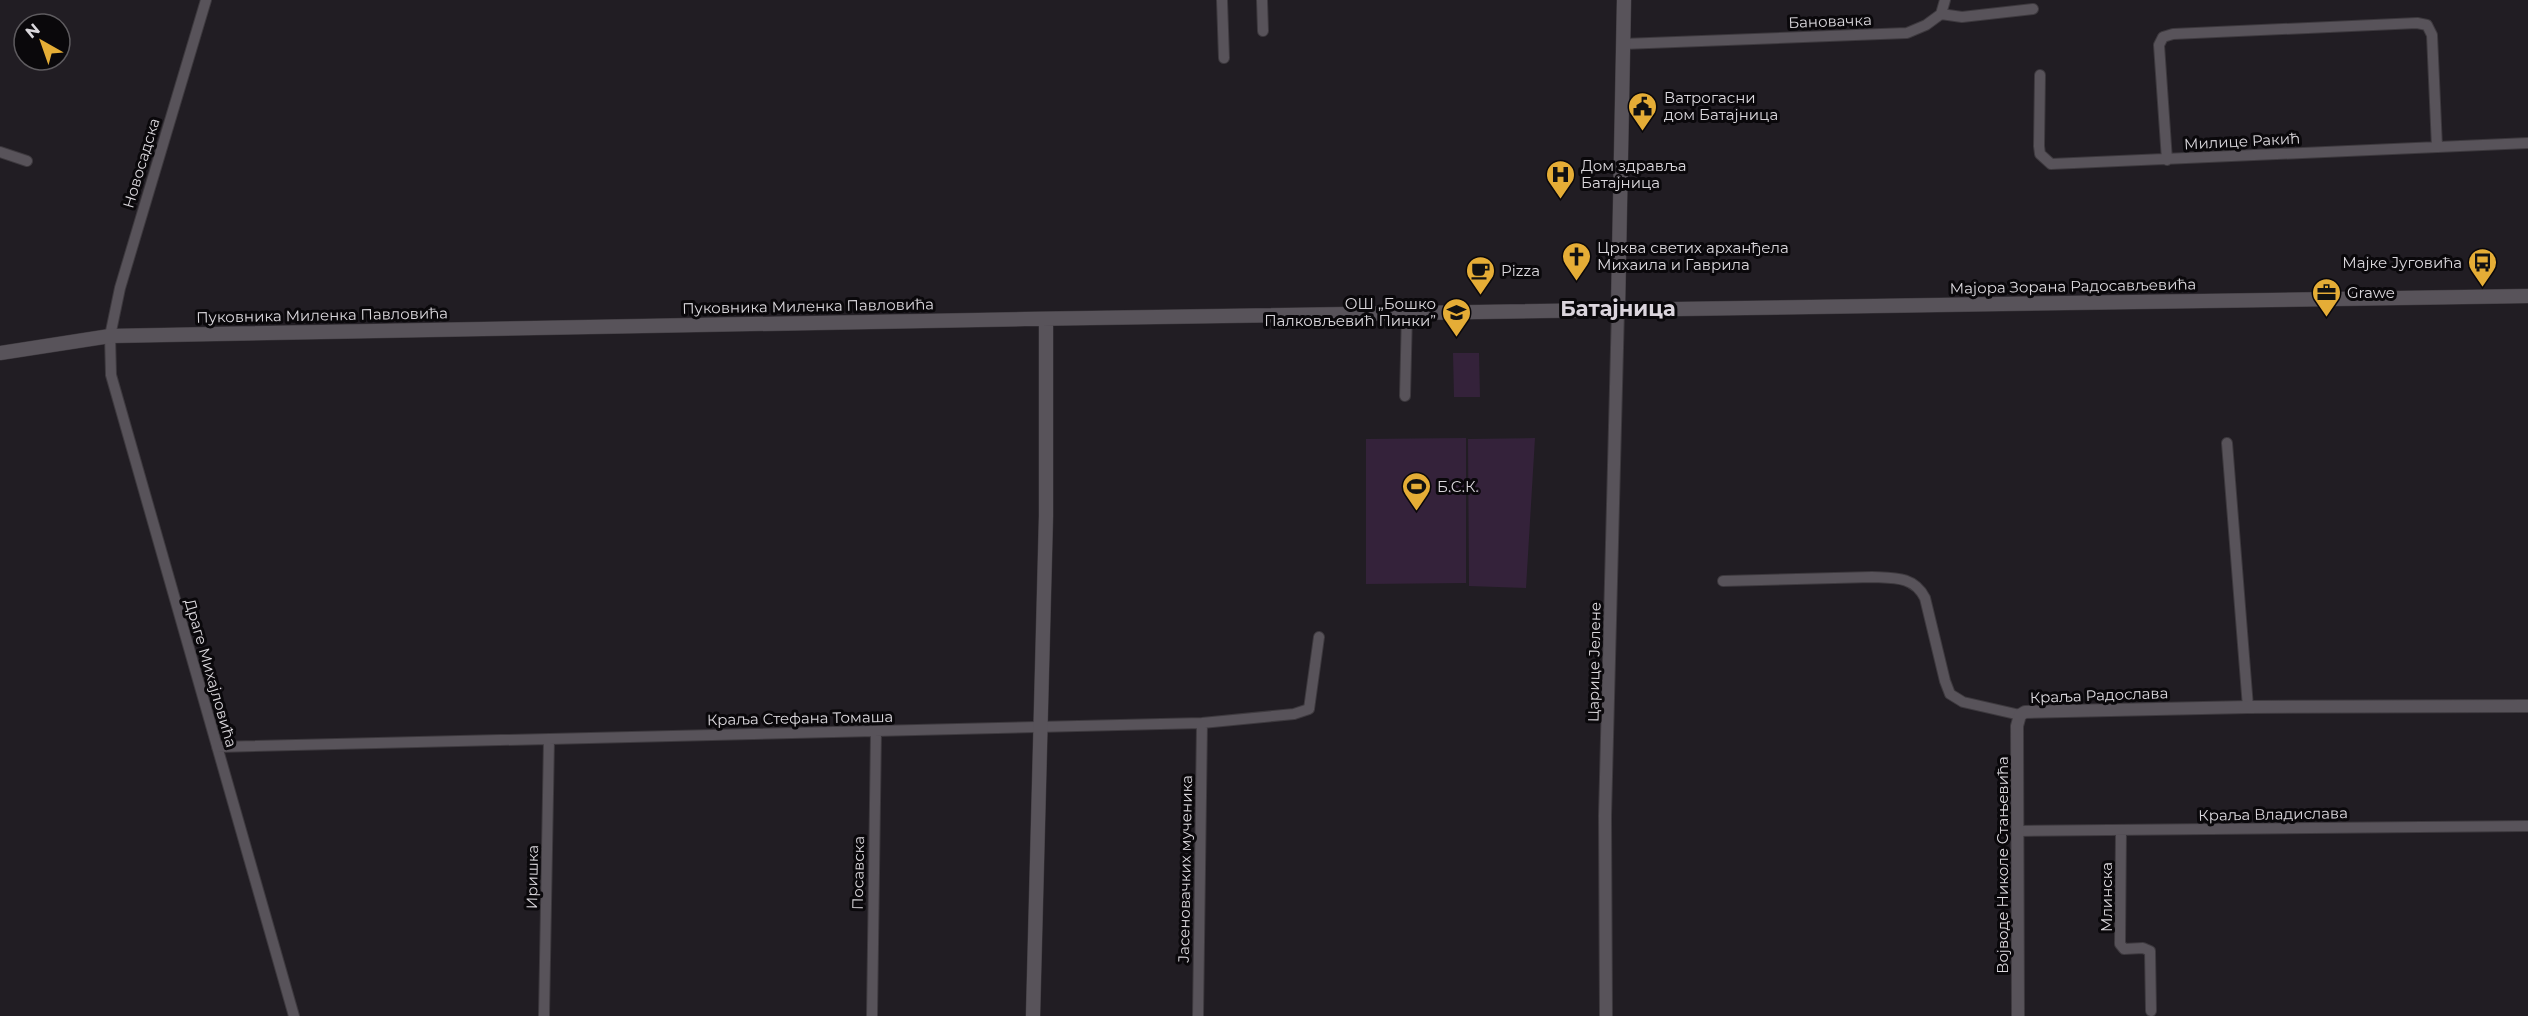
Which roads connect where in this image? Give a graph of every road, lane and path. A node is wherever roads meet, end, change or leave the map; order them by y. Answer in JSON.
{"nodes":[{"id":1,"x":206,"y":0,"type":"edge"},
{"id":2,"x":1222,"y":0,"type":"edge"},
{"id":3,"x":1262,"y":0,"type":"edge"},
{"id":4,"x":1624,"y":0,"type":"edge"},
{"id":5,"x":1945,"y":0,"type":"edge"},
{"id":6,"x":2032,"y":9,"type":"dead end"},
{"id":7,"x":1941,"y":14,"type":"junction"},
{"id":8,"x":1263,"y":31,"type":"dead end"},
{"id":9,"x":1623,"y":44,"type":"junction"},
{"id":10,"x":1224,"y":58,"type":"dead end"},
{"id":11,"x":2040,"y":75,"type":"dead end"},
{"id":12,"x":2528,"y":143,"type":"edge"},
{"id":13,"x":2437,"y":147,"type":"junction"},
{"id":14,"x":0,"y":152,"type":"edge"},
{"id":15,"x":2167,"y":160,"type":"junction"},
{"id":16,"x":27,"y":161,"type":"dead end"},
{"id":17,"x":2528,"y":296,"type":"edge"},
{"id":18,"x":1618,"y":309,"type":"junction"},
{"id":19,"x":1407,"y":313,"type":"junction"},
{"id":20,"x":1046,"y":319,"type":"junction"},
{"id":21,"x":110,"y":336,"type":"junction"},
{"id":22,"x":0,"y":353,"type":"edge"},
{"id":23,"x":1405,"y":396,"type":"dead end"},
{"id":24,"x":2228,"y":443,"type":"dead end"},
{"id":25,"x":1723,"y":581,"type":"dead end"},
{"id":26,"x":1319,"y":637,"type":"dead end"},
{"id":27,"x":2528,"y":706,"type":"edge"},
{"id":28,"x":2248,"y":707,"type":"junction"},
{"id":29,"x":2020,"y":715,"type":"junction"},
{"id":30,"x":1202,"y":723,"type":"junction"},
{"id":31,"x":1042,"y":728,"type":"junction"},
{"id":32,"x":876,"y":731,"type":"junction"},
{"id":33,"x":549,"y":739,"type":"junction"},
{"id":34,"x":217,"y":747,"type":"junction"},
{"id":35,"x":2528,"y":826,"type":"edge"},
{"id":36,"x":2121,"y":830,"type":"junction"},
{"id":37,"x":2018,"y":831,"type":"junction"},
{"id":38,"x":2151,"y":1011,"type":"dead end"},
{"id":39,"x":294,"y":1016,"type":"edge"},
{"id":40,"x":544,"y":1016,"type":"edge"},
{"id":41,"x":872,"y":1016,"type":"edge"},
{"id":42,"x":1034,"y":1016,"type":"edge"},
{"id":43,"x":1198,"y":1016,"type":"edge"},
{"id":44,"x":1606,"y":1016,"type":"edge"},
{"id":45,"x":2018,"y":1016,"type":"edge"}],
"edges":[{"from":1,"to":21,"type":"street","name":"Новосадска"},
{"from":2,"to":10,"type":"street"},
{"from":3,"to":8,"type":"street"},
{"from":4,"to":9,"type":"main road"},
{"from":5,"to":7,"type":"street"},
{"from":6,"to":7,"type":"street"},
{"from":7,"to":9,"type":"street","name":"Бановачка"},
{"from":9,"to":18,"type":"main road"},
{"from":11,"to":15,"type":"street","name":"Милице Ракић"},
{"from":12,"to":13,"type":"street","name":"Милице Ракић"},
{"from":13,"to":15,"type":"street","name":"Милице Ракић"},
{"from":13,"to":15,"type":"street"},
{"from":14,"to":16,"type":"street"},
{"from":17,"to":18,"type":"main road","name":"Мајора Зорана Радосављевића"},
{"from":18,"to":19,"type":"main road","name":"Пуковника Миленка Павловића"},
{"from":18,"to":44,"type":"street","name":"Царице Јелене"},
{"from":19,"to":20,"type":"main road","name":"Пуковника Миленка Павловића"},
{"from":19,"to":23,"type":"street"},
{"from":20,"to":21,"type":"main road","name":"Пуковника Миленка Павловића"},
{"from":20,"to":31,"type":"main road"},
{"from":21,"to":22,"type":"main road","name":"Пуковника Миленка Павловића"},
{"from":21,"to":34,"type":"street","name":"Драге Михајловића"},
{"from":24,"to":28,"type":"street"},
{"from":25,"to":29,"type":"street","name":"Краља Радослава"},
{"from":26,"to":30,"type":"street","name":"Краља Стефана Томаша"},
{"from":27,"to":28,"type":"street","name":"Краља Радослава"},
{"from":28,"to":29,"type":"street","name":"Краља Радослава"},
{"from":29,"to":37,"type":"street","name":"Војводе Николе Стањевића"},
{"from":30,"to":31,"type":"street","name":"Краља Стефана Томаша"},
{"from":30,"to":43,"type":"street","name":"Јасеновачких мученика"},
{"from":31,"to":32,"type":"street","name":"Краља Стефана Томаша"},
{"from":31,"to":42,"type":"main road"},
{"from":32,"to":33,"type":"street","name":"Краља Стефана Томаша"},
{"from":32,"to":41,"type":"street","name":"Посавска"},
{"from":33,"to":34,"type":"street","name":"Краља Стефана Томаша"},
{"from":33,"to":40,"type":"street","name":"Иришка"},
{"from":34,"to":39,"type":"street","name":"Драге Михајловића"},
{"from":35,"to":36,"type":"street","name":"Краља Владислава"},
{"from":36,"to":37,"type":"street","name":"Краља Владислава"},
{"from":36,"to":38,"type":"street","name":"Млинска"},
{"from":37,"to":45,"type":"street","name":"Војводе Николе Стањевића"}]}
